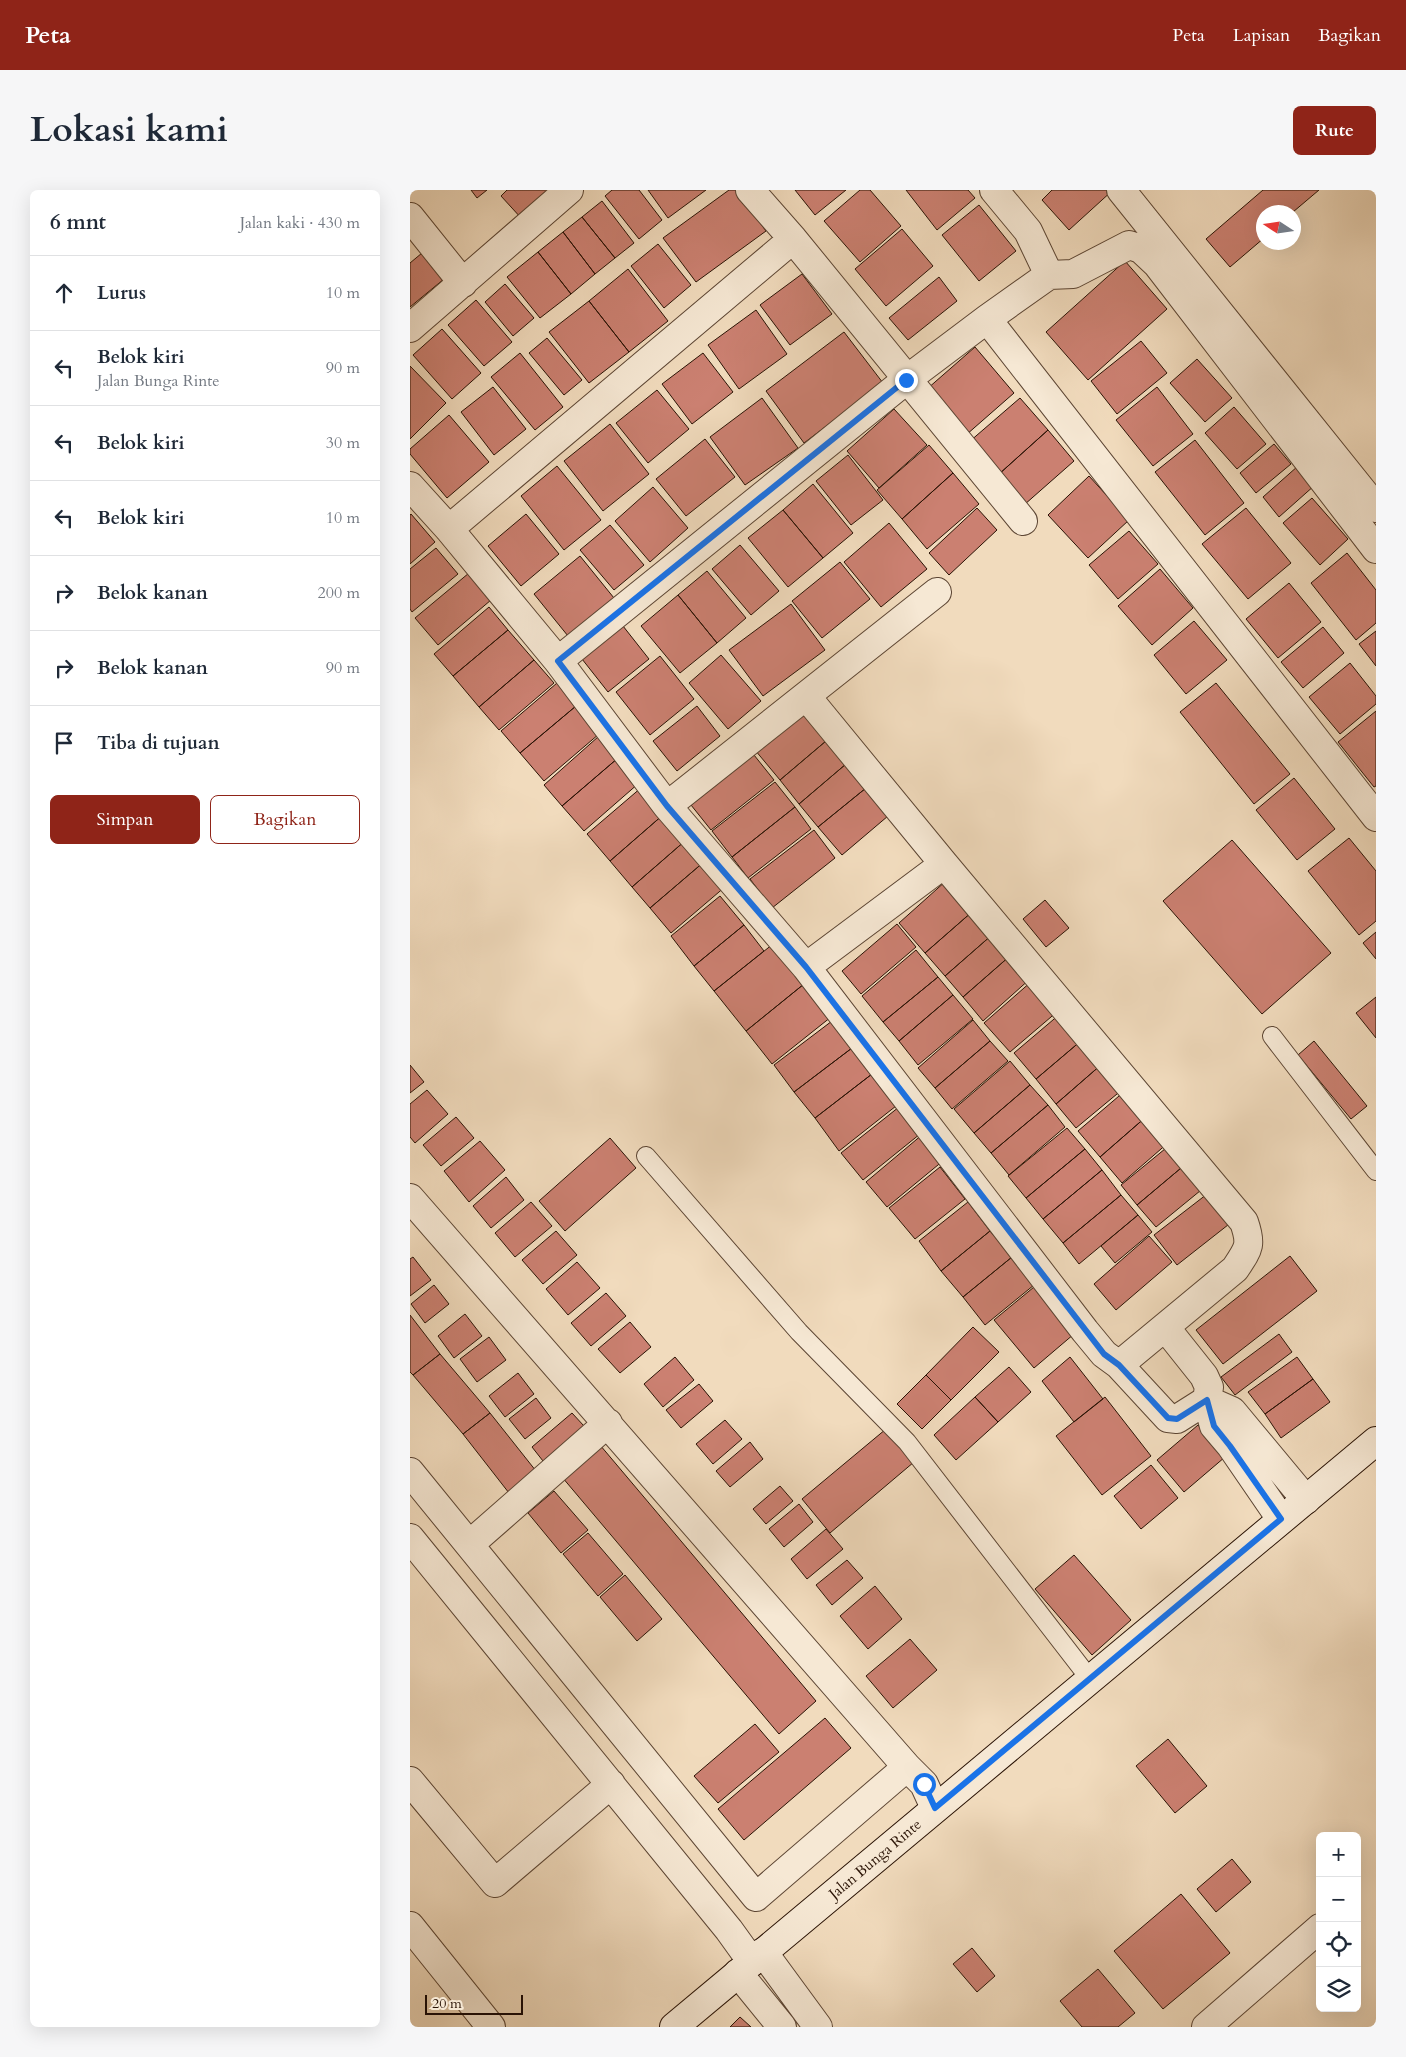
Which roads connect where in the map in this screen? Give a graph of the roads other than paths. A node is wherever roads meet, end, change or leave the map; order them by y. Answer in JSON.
{"nodes":[{"id":1,"x":569,"y":190,"type":"edge"},
{"id":2,"x":750,"y":190,"type":"edge"},
{"id":3,"x":994,"y":190,"type":"edge"},
{"id":4,"x":1121,"y":190,"type":"edge"},
{"id":5,"x":410,"y":217,"type":"edge"},
{"id":6,"x":793,"y":239,"type":"junction"},
{"id":7,"x":1049,"y":275,"type":"junction"},
{"id":8,"x":463,"y":283,"type":"junction"},
{"id":9,"x":987,"y":319,"type":"junction"},
{"id":10,"x":410,"y":328,"type":"edge"},
{"id":11,"x":906,"y":380,"type":"junction"},
{"id":12,"x":410,"y":486,"type":"edge"},
{"id":13,"x":1376,"y":508,"type":"edge"},
{"id":14,"x":1023,"y":521,"type":"dead end"},
{"id":15,"x":449,"y":529,"type":"junction"},
{"id":16,"x":1376,"y":549,"type":"edge"},
{"id":17,"x":938,"y":592,"type":"dead end"},
{"id":18,"x":558,"y":661,"type":"junction"},
{"id":19,"x":806,"y":696,"type":"junction"},
{"id":20,"x":667,"y":806,"type":"junction"},
{"id":21,"x":1376,"y":817,"type":"edge"},
{"id":22,"x":944,"y":864,"type":"junction"},
{"id":23,"x":806,"y":967,"type":"junction"},
{"id":24,"x":1272,"y":1036,"type":"dead end"},
{"id":25,"x":646,"y":1156,"type":"dead end"},
{"id":26,"x":1376,"y":1171,"type":"edge"},
{"id":27,"x":410,"y":1198,"type":"edge"},
{"id":28,"x":1165,"y":1327,"type":"junction"},
{"id":29,"x":1119,"y":1365,"type":"junction"},
{"id":30,"x":1207,"y":1400,"type":"junction"},
{"id":31,"x":608,"y":1424,"type":"junction"},
{"id":32,"x":1376,"y":1441,"type":"edge"},
{"id":33,"x":410,"y":1472,"type":"edge"},
{"id":34,"x":1306,"y":1500,"type":"junction"},
{"id":35,"x":1281,"y":1519,"type":"junction"},
{"id":36,"x":410,"y":1538,"type":"edge"},
{"id":37,"x":470,"y":1544,"type":"junction"},
{"id":38,"x":1090,"y":1679,"type":"junction"},
{"id":39,"x":907,"y":1768,"type":"junction"},
{"id":40,"x":410,"y":1781,"type":"edge"},
{"id":41,"x":611,"y":1784,"type":"junction"},
{"id":42,"x":935,"y":1808,"type":"junction"},
{"id":43,"x":410,"y":1926,"type":"edge"},
{"id":44,"x":1316,"y":1931,"type":"edge"},
{"id":45,"x":751,"y":1962,"type":"junction"},
{"id":46,"x":491,"y":2027,"type":"edge"},
{"id":47,"x":674,"y":2027,"type":"edge"},
{"id":48,"x":782,"y":2027,"type":"edge"},
{"id":49,"x":818,"y":2027,"type":"edge"},
{"id":50,"x":1206,"y":2027,"type":"edge"}],
"edges":[{"from":1,"to":8,"type":"street"},
{"from":2,"to":6,"type":"street"},
{"from":3,"to":7,"type":"street"},
{"from":4,"to":13,"type":"street"},
{"from":5,"to":8,"type":"street"},
{"from":6,"to":11,"type":"street"},
{"from":6,"to":15,"type":"street"},
{"from":7,"to":9,"type":"street"},
{"from":7,"to":16,"type":"street"},
{"from":8,"to":10,"type":"street"},
{"from":9,"to":11,"type":"street"},
{"from":9,"to":21,"type":"street"},
{"from":11,"to":14,"type":"street"},
{"from":11,"to":18,"type":"street"},
{"from":12,"to":15,"type":"street"},
{"from":15,"to":18,"type":"street"},
{"from":17,"to":19,"type":"street"},
{"from":18,"to":20,"type":"street"},
{"from":19,"to":20,"type":"street"},
{"from":19,"to":22,"type":"street"},
{"from":20,"to":23,"type":"street"},
{"from":22,"to":23,"type":"street"},
{"from":22,"to":28,"type":"street"},
{"from":23,"to":29,"type":"street"},
{"from":24,"to":26,"type":"lane"},
{"from":25,"to":38,"type":"lane"},
{"from":27,"to":31,"type":"street"},
{"from":28,"to":29,"type":"street"},
{"from":28,"to":30,"type":"street"},
{"from":29,"to":30,"type":"street"},
{"from":30,"to":34,"type":"street"},
{"from":30,"to":35,"type":"street"},
{"from":31,"to":37,"type":"street"},
{"from":31,"to":39,"type":"street"},
{"from":32,"to":34,"type":"street","name":"Jalan Bunga Rinte"},
{"from":33,"to":37,"type":"street"},
{"from":34,"to":35,"type":"street","name":"Jalan Bunga Rinte"},
{"from":35,"to":38,"type":"street","name":"Jalan Bunga Rinte"},
{"from":36,"to":41,"type":"street"},
{"from":37,"to":39,"type":"street"},
{"from":38,"to":42,"type":"street","name":"Jalan Bunga Rinte"},
{"from":39,"to":42,"type":"street"},
{"from":40,"to":41,"type":"street"},
{"from":41,"to":45,"type":"street"},
{"from":42,"to":45,"type":"street","name":"Jalan Bunga Rinte"},
{"from":43,"to":46,"type":"street"},
{"from":44,"to":50,"type":"street"},
{"from":45,"to":47,"type":"street","name":"Jalan Bunga Rinte"},
{"from":45,"to":48,"type":"street"},
{"from":45,"to":49,"type":"street"}]}
